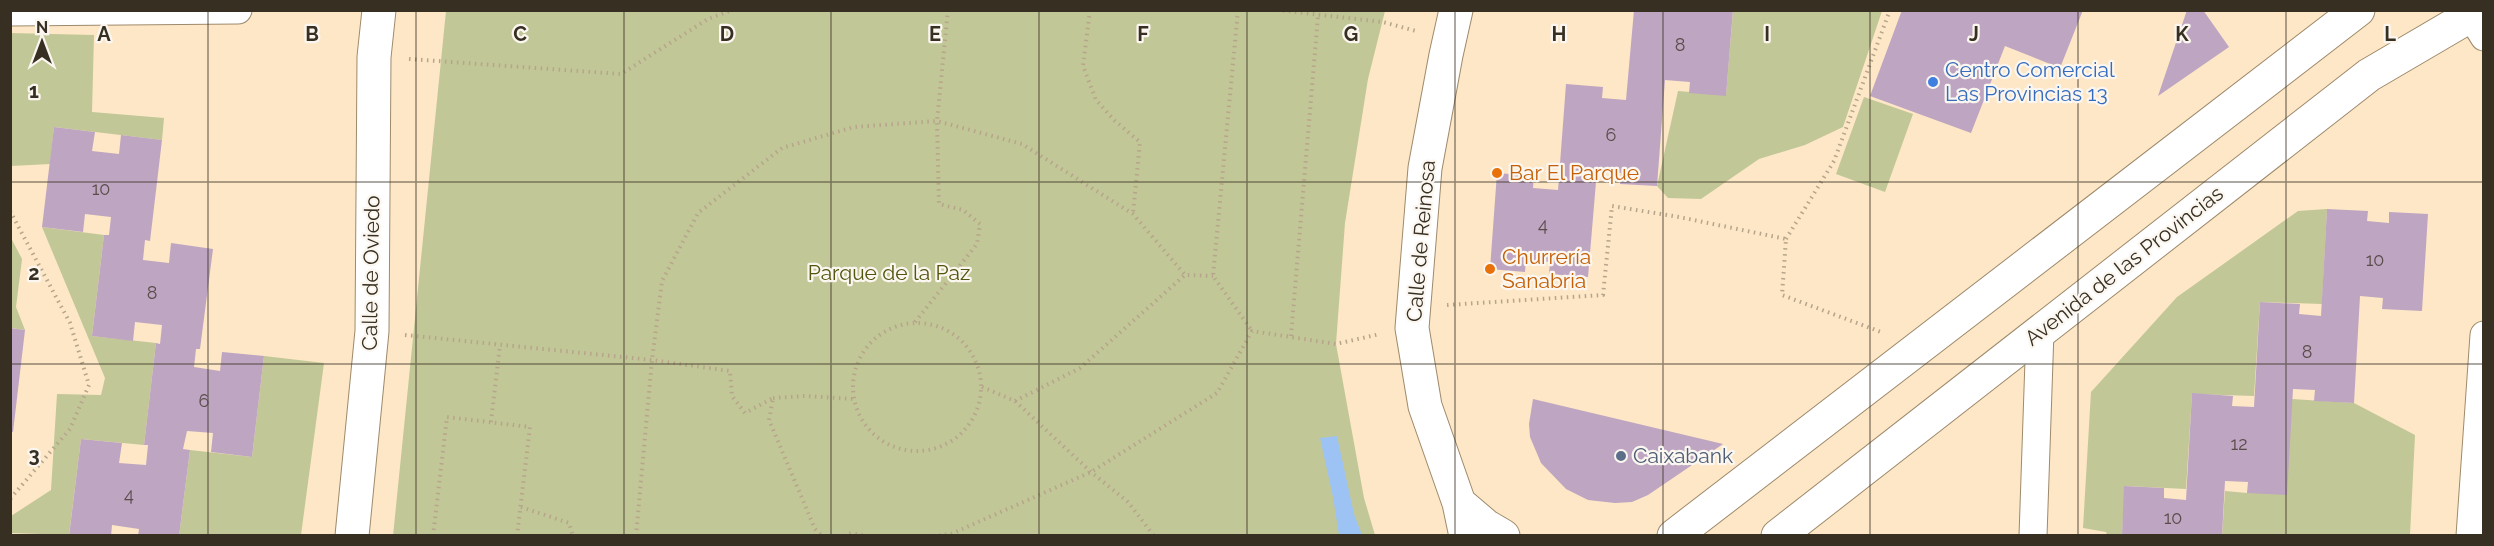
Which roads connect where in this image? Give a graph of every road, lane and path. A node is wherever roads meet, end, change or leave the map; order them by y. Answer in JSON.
{"nodes":[{"id":1,"x":238,"y":10,"type":"edge"},
{"id":2,"x":710,"y":10,"type":"edge"},
{"id":3,"x":732,"y":10,"type":"edge"},
{"id":4,"x":948,"y":10,"type":"edge"},
{"id":5,"x":1090,"y":10,"type":"edge"},
{"id":6,"x":1238,"y":10,"type":"edge"},
{"id":7,"x":1277,"y":10,"type":"edge"},
{"id":8,"x":1890,"y":10,"type":"edge"},
{"id":9,"x":2358,"y":10,"type":"edge"},
{"id":10,"x":375,"y":11,"type":"edge"},
{"id":11,"x":10,"y":12,"type":"edge"},
{"id":12,"x":1318,"y":16,"type":"junction"},
{"id":13,"x":708,"y":19,"type":"junction"},
{"id":14,"x":2478,"y":21,"type":"edge"},
{"id":15,"x":1453,"y":25,"type":"edge"},
{"id":16,"x":375,"y":57,"type":"junction"},
{"id":17,"x":937,"y":121,"type":"junction"},
{"id":18,"x":10,"y":211,"type":"edge"},
{"id":19,"x":1133,"y":214,"type":"junction"},
{"id":20,"x":1786,"y":239,"type":"junction"},
{"id":21,"x":1185,"y":275,"type":"junction"},
{"id":22,"x":1212,"y":276,"type":"junction"},
{"id":23,"x":1413,"y":318,"type":"junction"},
{"id":24,"x":915,"y":323,"type":"junction"},
{"id":25,"x":372,"y":331,"type":"junction"},
{"id":26,"x":1252,"y":331,"type":"junction"},
{"id":27,"x":2040,"y":331,"type":"junction"},
{"id":28,"x":2484,"y":335,"type":"edge"},
{"id":29,"x":1291,"y":336,"type":"junction"},
{"id":30,"x":500,"y":345,"type":"junction"},
{"id":31,"x":1913,"y":353,"type":"junction"},
{"id":32,"x":652,"y":360,"type":"junction"},
{"id":33,"x":982,"y":387,"type":"junction"},
{"id":34,"x":773,"y":398,"type":"junction"},
{"id":35,"x":854,"y":399,"type":"junction"},
{"id":36,"x":1015,"y":401,"type":"junction"},
{"id":37,"x":491,"y":422,"type":"junction"},
{"id":38,"x":1091,"y":472,"type":"junction"},
{"id":39,"x":10,"y":499,"type":"edge"},
{"id":40,"x":1459,"y":503,"type":"junction"},
{"id":41,"x":521,"y":507,"type":"junction"},
{"id":42,"x":952,"y":535,"type":"edge"},
{"id":43,"x":352,"y":536,"type":"edge"},
{"id":44,"x":433,"y":536,"type":"edge"},
{"id":45,"x":518,"y":536,"type":"edge"},
{"id":46,"x":573,"y":536,"type":"edge"},
{"id":47,"x":636,"y":536,"type":"edge"},
{"id":48,"x":822,"y":536,"type":"edge"},
{"id":49,"x":844,"y":536,"type":"edge"},
{"id":50,"x":866,"y":536,"type":"edge"},
{"id":51,"x":933,"y":536,"type":"edge"},
{"id":52,"x":1154,"y":536,"type":"edge"},
{"id":53,"x":1466,"y":536,"type":"edge"},
{"id":54,"x":1503,"y":536,"type":"edge"},
{"id":55,"x":1674,"y":536,"type":"edge"},
{"id":56,"x":1778,"y":536,"type":"edge"},
{"id":57,"x":2033,"y":536,"type":"edge"},
{"id":58,"x":2470,"y":536,"type":"edge"}],
"edges":[{"from":1,"to":11,"type":"street"},
{"from":2,"to":13,"type":"path"},
{"from":3,"to":13,"type":"path"},
{"from":4,"to":17,"type":"path"},
{"from":5,"to":19,"type":"path"},
{"from":6,"to":22,"type":"path"},
{"from":7,"to":12,"type":"path"},
{"from":8,"to":20,"type":"path"},
{"from":9,"to":31,"type":"main road"},
{"from":10,"to":16,"type":"main road","name":"Calle de Oviedo"},
{"from":12,"to":15,"type":"path"},
{"from":12,"to":29,"type":"path"},
{"from":13,"to":16,"type":"path"},
{"from":14,"to":27,"type":"main road","name":"Avenida de las Provincias"},
{"from":15,"to":23,"type":"main road","name":"Calle de Reinosa"},
{"from":16,"to":25,"type":"main road","name":"Calle de Oviedo"},
{"from":17,"to":19,"type":"path"},
{"from":17,"to":24,"type":"path"},
{"from":17,"to":32,"type":"path"},
{"from":18,"to":39,"type":"path"},
{"from":19,"to":21,"type":"path"},
{"from":20,"to":23,"type":"path"},
{"from":20,"to":31,"type":"path"},
{"from":21,"to":22,"type":"path"},
{"from":21,"to":36,"type":"path"},
{"from":22,"to":26,"type":"path"},
{"from":23,"to":29,"type":"path"},
{"from":23,"to":40,"type":"main road","name":"Calle de Reinosa"},
{"from":24,"to":33,"type":"path"},
{"from":24,"to":35,"type":"path"},
{"from":25,"to":30,"type":"path"},
{"from":25,"to":43,"type":"main road","name":"Calle de Oviedo"},
{"from":26,"to":29,"type":"path"},
{"from":26,"to":38,"type":"path"},
{"from":27,"to":56,"type":"main road","name":"Avenida de las Provincias"},
{"from":27,"to":57,"type":"street"},
{"from":28,"to":58,"type":"street"},
{"from":30,"to":32,"type":"path"},
{"from":30,"to":37,"type":"path"},
{"from":31,"to":55,"type":"main road"},
{"from":32,"to":34,"type":"path"},
{"from":32,"to":47,"type":"path"},
{"from":33,"to":35,"type":"path"},
{"from":33,"to":36,"type":"path"},
{"from":34,"to":35,"type":"path"},
{"from":34,"to":48,"type":"path"},
{"from":36,"to":38,"type":"path"},
{"from":37,"to":41,"type":"path"},
{"from":37,"to":44,"type":"path"},
{"from":38,"to":42,"type":"path"},
{"from":38,"to":52,"type":"path"},
{"from":40,"to":53,"type":"main road","name":"Calle de Reinosa"},
{"from":40,"to":54,"type":"main road"},
{"from":41,"to":45,"type":"path"},
{"from":41,"to":46,"type":"path"},
{"from":42,"to":51,"type":"path"},
{"from":49,"to":50,"type":"path"}]}
